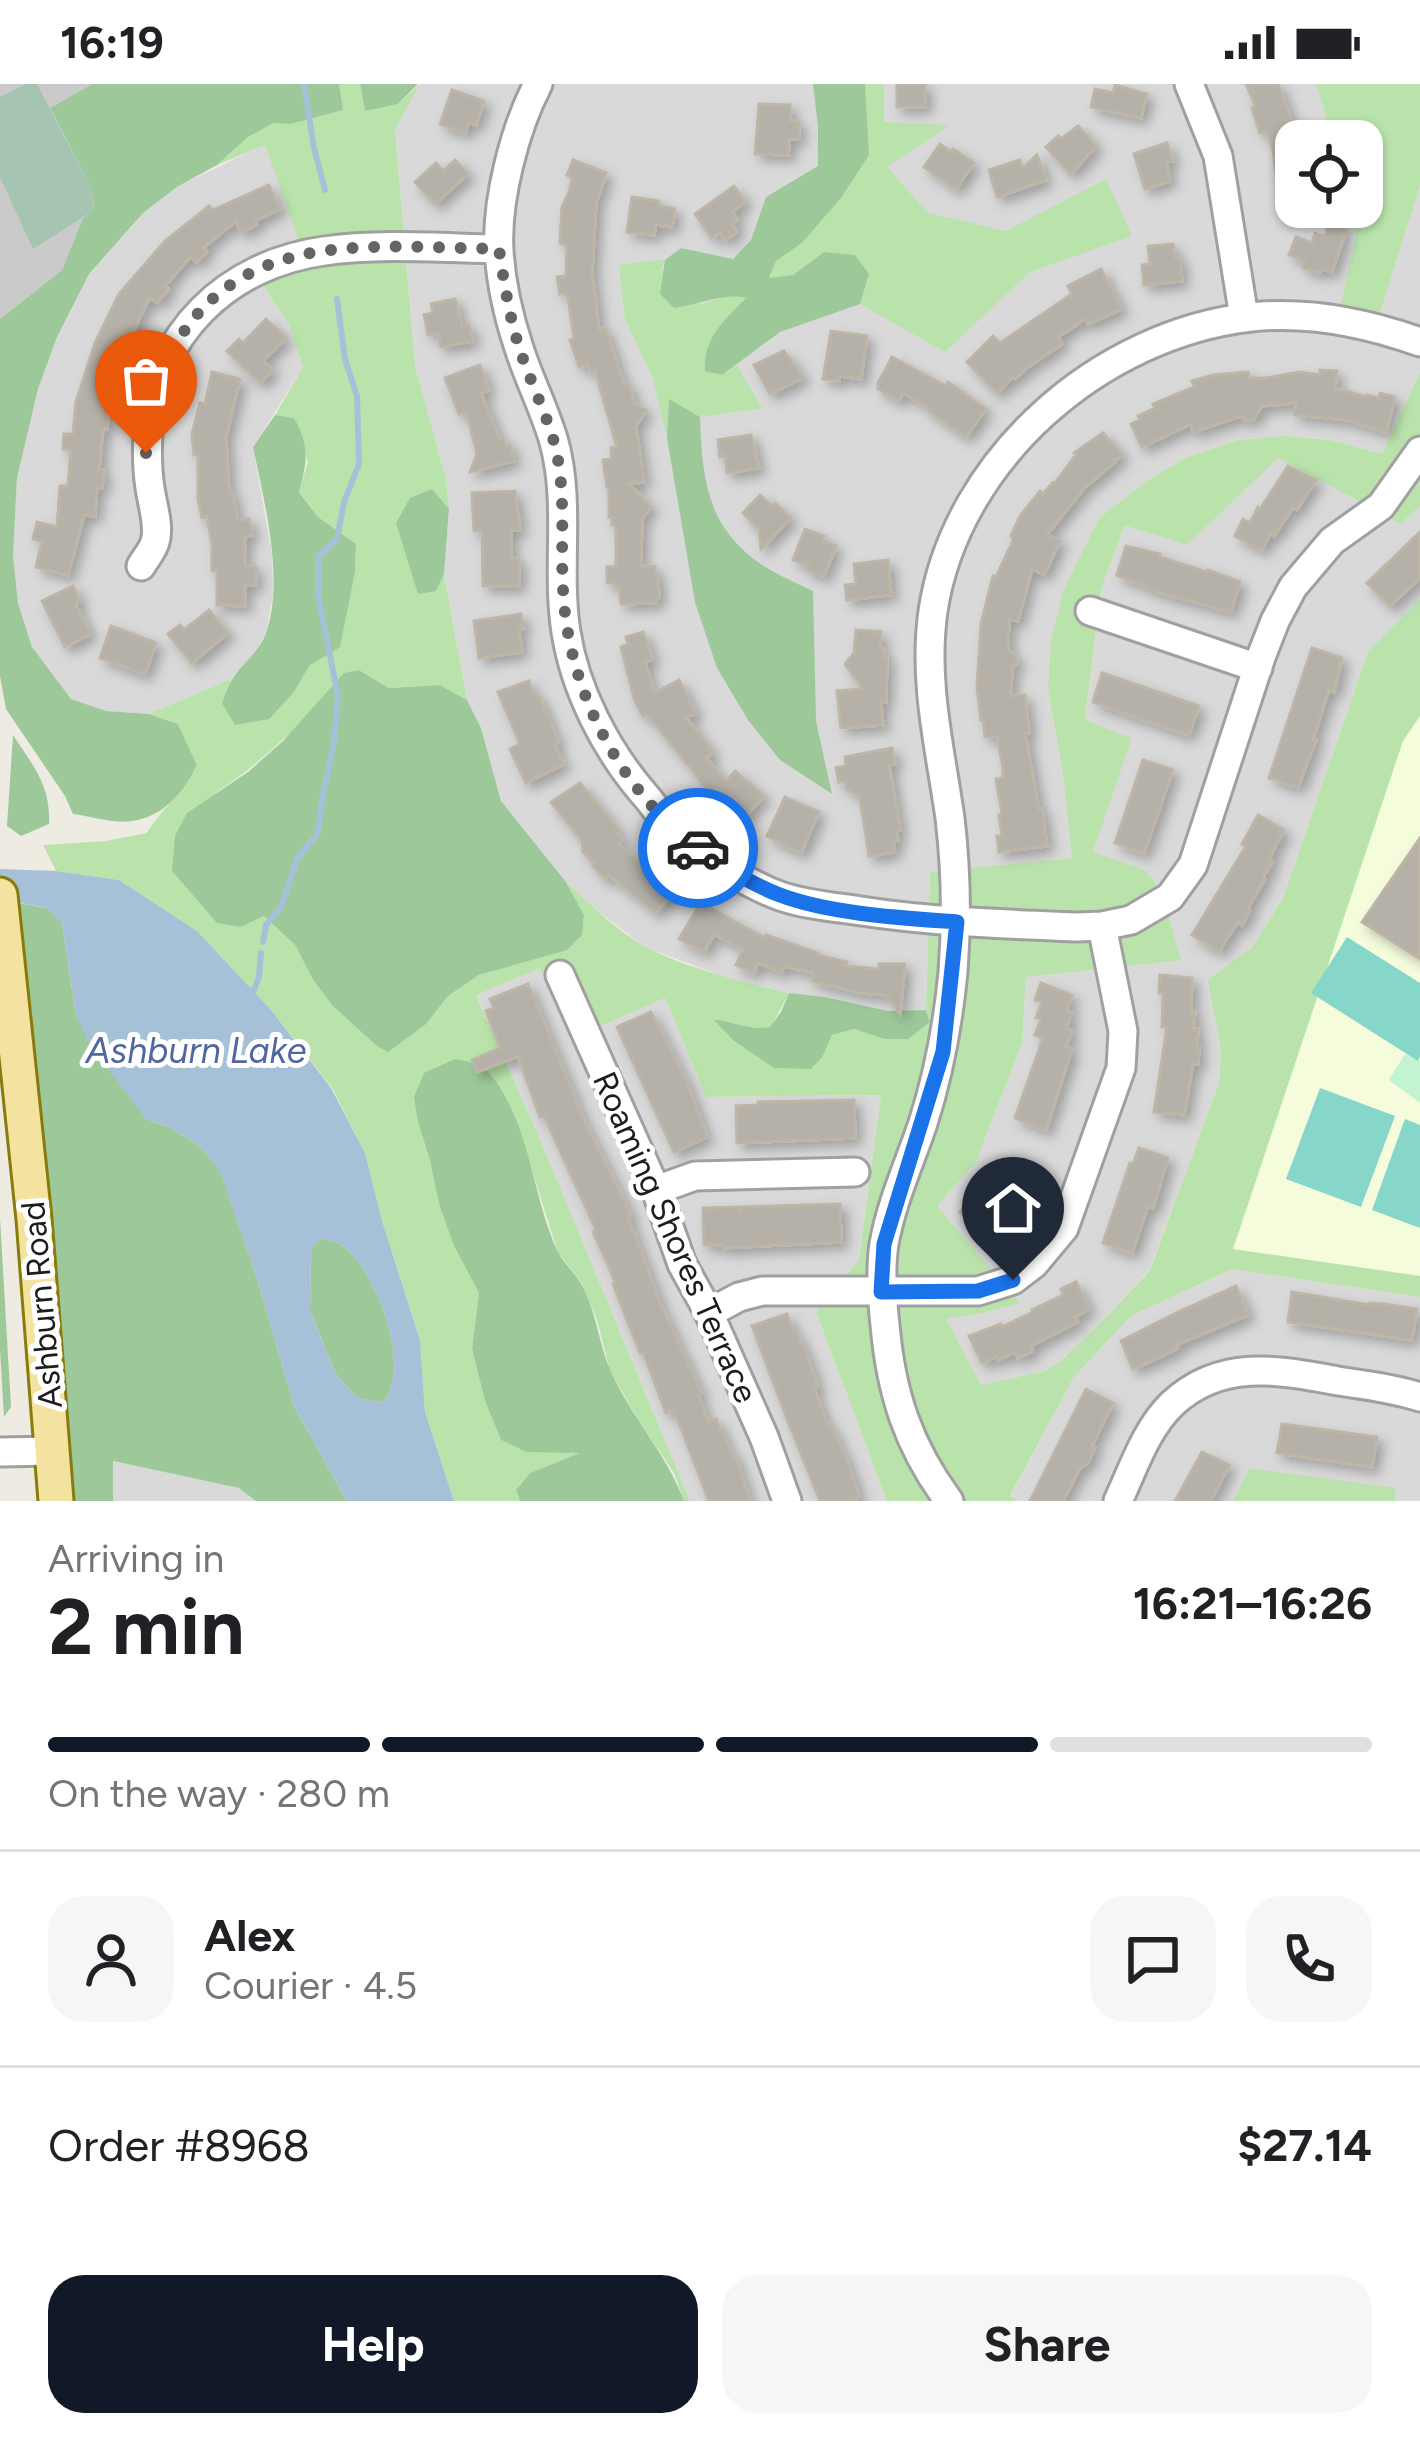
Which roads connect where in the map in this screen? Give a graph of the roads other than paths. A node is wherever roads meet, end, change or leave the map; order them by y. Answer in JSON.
{"nodes":[{"id":1,"x":538,"y":84,"type":"edge"},
{"id":2,"x":1189,"y":84,"type":"edge"},
{"id":3,"x":499,"y":249,"type":"junction"},
{"id":4,"x":1244,"y":317,"type":"junction"},
{"id":5,"x":1420,"y":342,"type":"edge"},
{"id":6,"x":1420,"y":451,"type":"edge"},
{"id":7,"x":141,"y":566,"type":"dead end"},
{"id":8,"x":1090,"y":611,"type":"dead end"},
{"id":9,"x":1258,"y":668,"type":"junction"},
{"id":10,"x":2,"y":910,"type":"edge"},
{"id":11,"x":957,"y":922,"type":"junction"},
{"id":12,"x":1102,"y":926,"type":"junction"},
{"id":13,"x":560,"y":975,"type":"dead end"},
{"id":14,"x":855,"y":1172,"type":"dead end"},
{"id":15,"x":656,"y":1190,"type":"junction"},
{"id":16,"x":881,"y":1292,"type":"junction"},
{"id":17,"x":709,"y":1313,"type":"junction"},
{"id":18,"x":1420,"y":1397,"type":"edge"},
{"id":19,"x":54,"y":1450,"type":"junction"},
{"id":20,"x":0,"y":1452,"type":"edge"},
{"id":21,"x":56,"y":1501,"type":"edge"},
{"id":22,"x":787,"y":1501,"type":"edge"},
{"id":23,"x":949,"y":1501,"type":"edge"},
{"id":24,"x":1118,"y":1501,"type":"edge"}],
"edges":[{"from":1,"to":3,"type":"street"},
{"from":2,"to":4,"type":"street"},
{"from":3,"to":7,"type":"street"},
{"from":3,"to":11,"type":"street"},
{"from":4,"to":5,"type":"street"},
{"from":4,"to":11,"type":"street"},
{"from":6,"to":9,"type":"street"},
{"from":8,"to":9,"type":"street"},
{"from":9,"to":12,"type":"street"},
{"from":10,"to":19,"type":"main road","name":"Ashburn Road"},
{"from":11,"to":12,"type":"street"},
{"from":11,"to":16,"type":"street"},
{"from":12,"to":16,"type":"street"},
{"from":13,"to":15,"type":"street","name":"Roaming Shores Terrace"},
{"from":14,"to":15,"type":"street"},
{"from":15,"to":17,"type":"street","name":"Roaming Shores Terrace"},
{"from":16,"to":17,"type":"street"},
{"from":16,"to":23,"type":"street"},
{"from":17,"to":22,"type":"street","name":"Roaming Shores Terrace"},
{"from":18,"to":24,"type":"street"},
{"from":19,"to":20,"type":"street"},
{"from":19,"to":21,"type":"main road","name":"Ashburn Road"}]}
